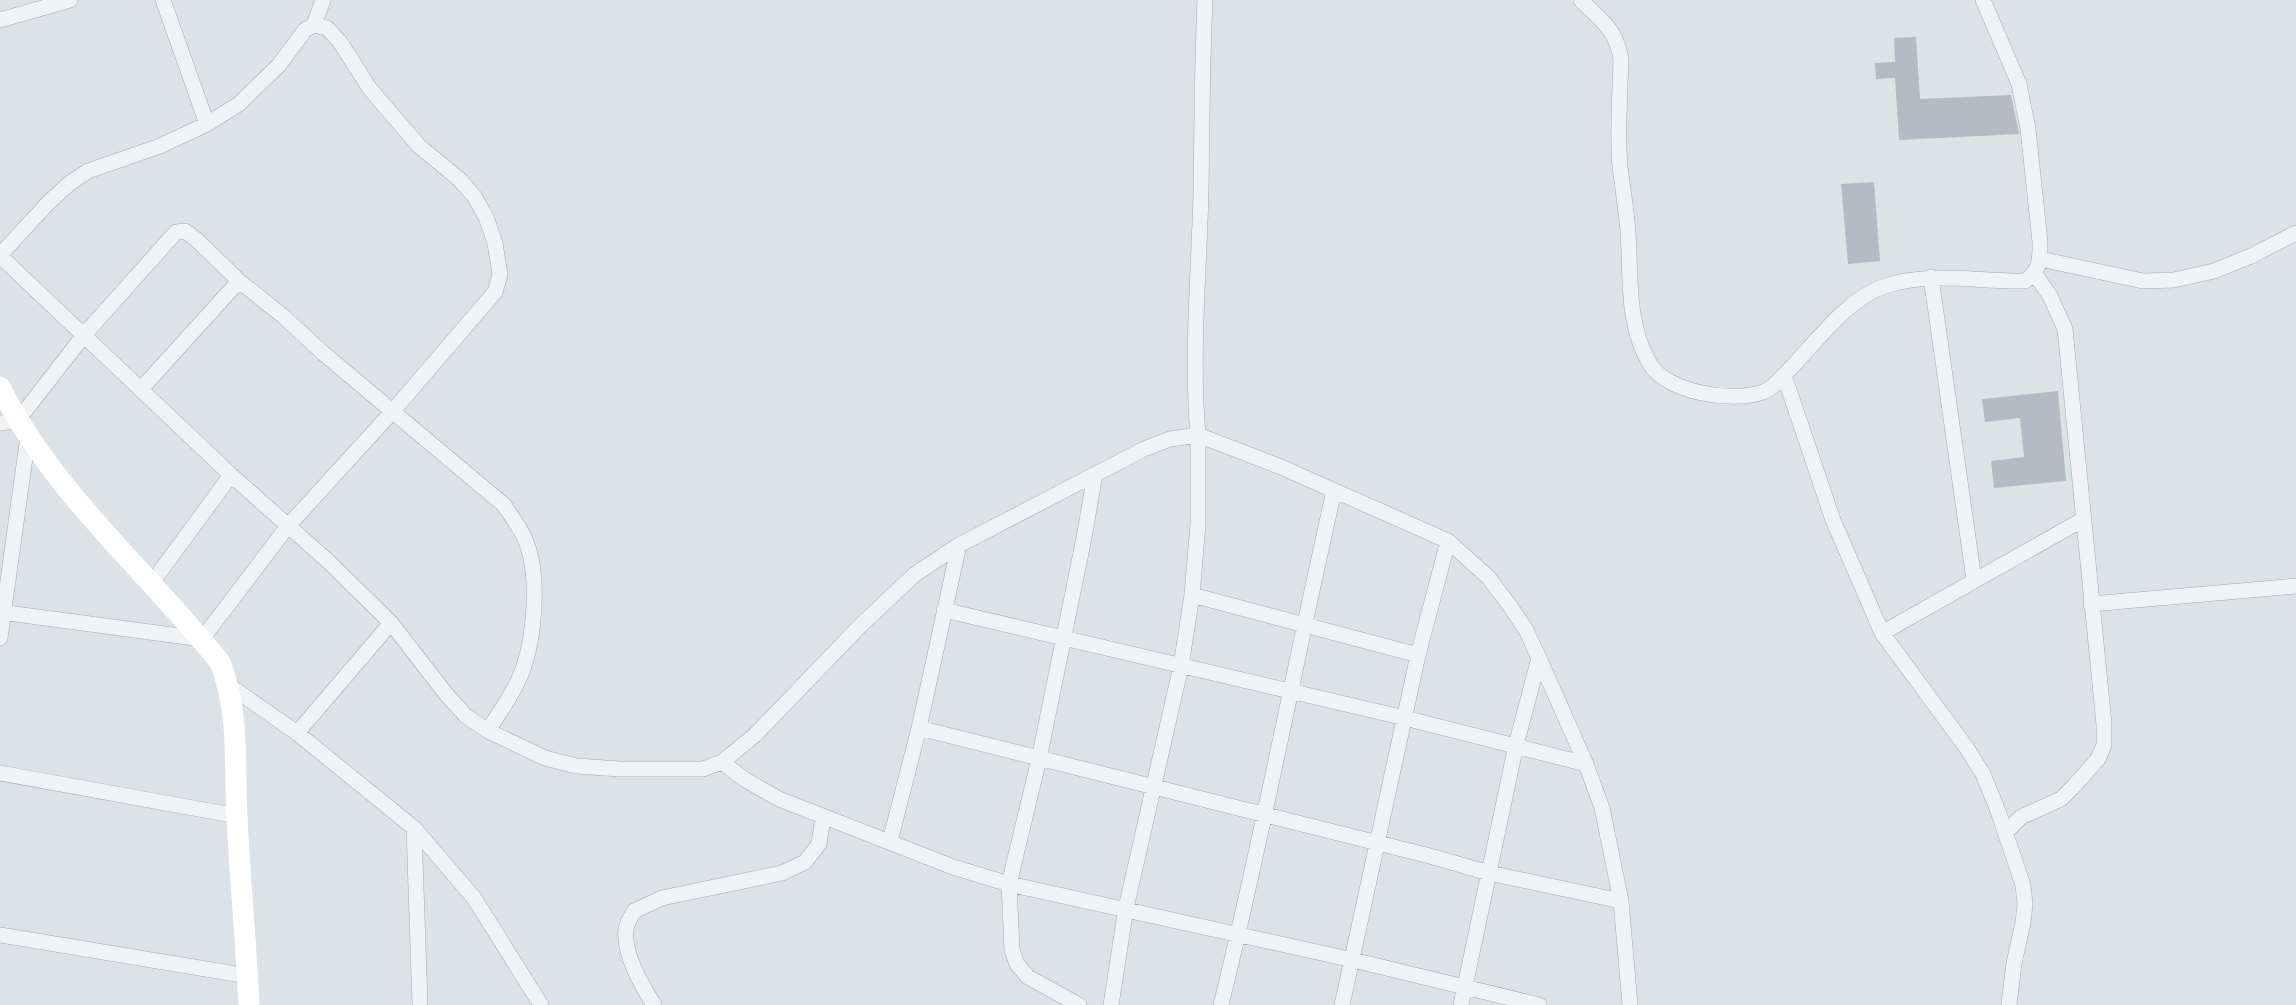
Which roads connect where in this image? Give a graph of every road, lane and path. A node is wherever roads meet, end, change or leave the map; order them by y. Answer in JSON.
{"nodes":[{"id":1,"x":70,"y":0,"type":"edge"},
{"id":2,"x":163,"y":0,"type":"edge"},
{"id":3,"x":323,"y":0,"type":"edge"},
{"id":4,"x":1204,"y":0,"type":"edge"},
{"id":5,"x":1581,"y":0,"type":"edge"},
{"id":6,"x":1983,"y":0,"type":"edge"},
{"id":7,"x":0,"y":21,"type":"edge"},
{"id":8,"x":314,"y":25,"type":"junction"},
{"id":9,"x":207,"y":124,"type":"junction"},
{"id":10,"x":2296,"y":233,"type":"edge"},
{"id":11,"x":0,"y":255,"type":"edge"},
{"id":12,"x":2040,"y":258,"type":"junction"},
{"id":13,"x":2035,"y":274,"type":"junction"},
{"id":14,"x":1931,"y":277,"type":"junction"},
{"id":15,"x":239,"y":281,"type":"junction"},
{"id":16,"x":84,"y":336,"type":"junction"},
{"id":17,"x":1784,"y":375,"type":"junction"},
{"id":18,"x":0,"y":387,"type":"edge"},
{"id":19,"x":141,"y":389,"type":"junction"},
{"id":20,"x":392,"y":412,"type":"junction"},
{"id":21,"x":16,"y":426,"type":"edge"},
{"id":22,"x":1198,"y":435,"type":"junction"},
{"id":23,"x":1095,"y":474,"type":"junction"},
{"id":24,"x":231,"y":475,"type":"junction"},
{"id":25,"x":1334,"y":491,"type":"junction"},
{"id":26,"x":2082,"y":520,"type":"junction"},
{"id":27,"x":288,"y":526,"type":"junction"},
{"id":28,"x":1448,"y":541,"type":"junction"},
{"id":29,"x":959,"y":545,"type":"junction"},
{"id":30,"x":1974,"y":580,"type":"junction"},
{"id":31,"x":151,"y":584,"type":"junction"},
{"id":32,"x":2296,"y":586,"type":"edge"},
{"id":33,"x":1192,"y":595,"type":"junction"},
{"id":34,"x":2091,"y":604,"type":"junction"},
{"id":35,"x":944,"y":610,"type":"junction"},
{"id":36,"x":2,"y":612,"type":"edge"},
{"id":37,"x":392,"y":623,"type":"junction"},
{"id":38,"x":1304,"y":624,"type":"junction"},
{"id":39,"x":1882,"y":633,"type":"junction"},
{"id":40,"x":0,"y":638,"type":"edge"},
{"id":41,"x":202,"y":639,"type":"junction"},
{"id":42,"x":1063,"y":639,"type":"junction"},
{"id":43,"x":1418,"y":655,"type":"junction"},
{"id":44,"x":1539,"y":658,"type":"junction"},
{"id":45,"x":1181,"y":666,"type":"junction"},
{"id":46,"x":230,"y":686,"type":"junction"},
{"id":47,"x":1289,"y":691,"type":"junction"},
{"id":48,"x":1405,"y":718,"type":"junction"},
{"id":49,"x":919,"y":728,"type":"junction"},
{"id":50,"x":488,"y":731,"type":"junction"},
{"id":51,"x":297,"y":734,"type":"junction"},
{"id":52,"x":1516,"y":745,"type":"junction"},
{"id":53,"x":1039,"y":759,"type":"junction"},
{"id":54,"x":722,"y":762,"type":"junction"},
{"id":55,"x":1586,"y":764,"type":"junction"},
{"id":56,"x":0,"y":773,"type":"edge"},
{"id":57,"x":1154,"y":787,"type":"junction"},
{"id":58,"x":1265,"y":815,"type":"junction"},
{"id":59,"x":237,"y":816,"type":"junction"},
{"id":60,"x":823,"y":816,"type":"junction"},
{"id":61,"x":414,"y":828,"type":"junction"},
{"id":62,"x":2006,"y":832,"type":"junction"},
{"id":63,"x":890,"y":841,"type":"junction"},
{"id":64,"x":1376,"y":842,"type":"junction"},
{"id":65,"x":1489,"y":873,"type":"junction"},
{"id":66,"x":1010,"y":884,"type":"junction"},
{"id":67,"x":1621,"y":901,"type":"junction"},
{"id":68,"x":1126,"y":908,"type":"junction"},
{"id":69,"x":0,"y":935,"type":"edge"},
{"id":70,"x":1238,"y":936,"type":"junction"},
{"id":71,"x":1353,"y":960,"type":"junction"},
{"id":72,"x":248,"y":976,"type":"junction"},
{"id":73,"x":1465,"y":988,"type":"junction"},
{"id":74,"x":249,"y":1005,"type":"edge"},
{"id":75,"x":420,"y":1005,"type":"edge"},
{"id":76,"x":541,"y":1005,"type":"edge"},
{"id":77,"x":654,"y":1005,"type":"edge"},
{"id":78,"x":1079,"y":1005,"type":"edge"},
{"id":79,"x":1111,"y":1005,"type":"edge"},
{"id":80,"x":1221,"y":1005,"type":"edge"},
{"id":81,"x":1342,"y":1005,"type":"edge"},
{"id":82,"x":1461,"y":1005,"type":"edge"},
{"id":83,"x":1539,"y":1005,"type":"edge"},
{"id":84,"x":1630,"y":1005,"type":"edge"},
{"id":85,"x":2008,"y":1005,"type":"edge"}],
"edges":[{"from":1,"to":7,"type":"street"},
{"from":2,"to":9,"type":"street"},
{"from":3,"to":8,"type":"street"},
{"from":4,"to":22,"type":"street"},
{"from":5,"to":17,"type":"street"},
{"from":6,"to":12,"type":"street"},
{"from":8,"to":9,"type":"street"},
{"from":8,"to":20,"type":"street"},
{"from":9,"to":11,"type":"street"},
{"from":10,"to":12,"type":"street"},
{"from":11,"to":16,"type":"street"},
{"from":12,"to":13,"type":"street"},
{"from":13,"to":14,"type":"street"},
{"from":13,"to":26,"type":"street"},
{"from":14,"to":17,"type":"street"},
{"from":14,"to":30,"type":"street"},
{"from":15,"to":16,"type":"street"},
{"from":15,"to":19,"type":"street"},
{"from":15,"to":20,"type":"street"},
{"from":16,"to":19,"type":"street"},
{"from":16,"to":21,"type":"street"},
{"from":17,"to":39,"type":"street"},
{"from":18,"to":21,"type":"street"},
{"from":19,"to":24,"type":"street"},
{"from":20,"to":27,"type":"street"},
{"from":20,"to":50,"type":"street"},
{"from":21,"to":31,"type":"street"},
{"from":21,"to":36,"type":"street"},
{"from":22,"to":23,"type":"street"},
{"from":22,"to":25,"type":"street"},
{"from":22,"to":33,"type":"street"},
{"from":23,"to":29,"type":"street"},
{"from":23,"to":42,"type":"street"},
{"from":24,"to":27,"type":"street"},
{"from":24,"to":31,"type":"street"},
{"from":25,"to":28,"type":"street"},
{"from":25,"to":38,"type":"street"},
{"from":26,"to":30,"type":"street"},
{"from":26,"to":34,"type":"street"},
{"from":27,"to":37,"type":"street"},
{"from":27,"to":41,"type":"street"},
{"from":28,"to":43,"type":"street"},
{"from":28,"to":44,"type":"street"},
{"from":29,"to":35,"type":"street"},
{"from":29,"to":54,"type":"street"},
{"from":30,"to":39,"type":"street"},
{"from":31,"to":41,"type":"street"},
{"from":32,"to":34,"type":"street"},
{"from":33,"to":38,"type":"street"},
{"from":33,"to":45,"type":"street"},
{"from":34,"to":62,"type":"street"},
{"from":35,"to":42,"type":"street"},
{"from":35,"to":49,"type":"street"},
{"from":36,"to":40,"type":"street"},
{"from":36,"to":41,"type":"street"},
{"from":37,"to":50,"type":"street"},
{"from":37,"to":51,"type":"street"},
{"from":38,"to":43,"type":"street"},
{"from":38,"to":47,"type":"street"},
{"from":39,"to":62,"type":"street"},
{"from":41,"to":46,"type":"street"},
{"from":42,"to":45,"type":"street"},
{"from":42,"to":53,"type":"street"},
{"from":43,"to":48,"type":"street"},
{"from":44,"to":52,"type":"street"},
{"from":44,"to":55,"type":"street"},
{"from":45,"to":47,"type":"street"},
{"from":45,"to":57,"type":"street"},
{"from":46,"to":51,"type":"street"},
{"from":46,"to":59,"type":"street"},
{"from":47,"to":48,"type":"street"},
{"from":47,"to":58,"type":"street"},
{"from":48,"to":52,"type":"street"},
{"from":48,"to":64,"type":"street"},
{"from":49,"to":53,"type":"street"},
{"from":49,"to":63,"type":"street"},
{"from":50,"to":54,"type":"street"},
{"from":51,"to":61,"type":"street"},
{"from":52,"to":55,"type":"street"},
{"from":52,"to":65,"type":"street"},
{"from":53,"to":57,"type":"street"},
{"from":53,"to":66,"type":"street"},
{"from":54,"to":60,"type":"street"},
{"from":55,"to":67,"type":"street"},
{"from":56,"to":59,"type":"street"},
{"from":57,"to":58,"type":"street"},
{"from":57,"to":68,"type":"street"},
{"from":58,"to":64,"type":"street"},
{"from":58,"to":70,"type":"street"},
{"from":59,"to":72,"type":"street"},
{"from":60,"to":63,"type":"street"},
{"from":60,"to":77,"type":"street"},
{"from":61,"to":75,"type":"street"},
{"from":61,"to":76,"type":"street"},
{"from":62,"to":85,"type":"street"},
{"from":63,"to":66,"type":"street"},
{"from":64,"to":65,"type":"street"},
{"from":64,"to":71,"type":"street"},
{"from":65,"to":67,"type":"street"},
{"from":65,"to":73,"type":"street"},
{"from":66,"to":68,"type":"street"},
{"from":66,"to":78,"type":"street"},
{"from":67,"to":84,"type":"street"},
{"from":68,"to":70,"type":"street"},
{"from":68,"to":79,"type":"street"},
{"from":69,"to":72,"type":"street"},
{"from":70,"to":71,"type":"street"},
{"from":70,"to":80,"type":"street"},
{"from":71,"to":73,"type":"street"},
{"from":71,"to":81,"type":"street"},
{"from":72,"to":74,"type":"street"},
{"from":73,"to":82,"type":"street"},
{"from":73,"to":83,"type":"street"}]}
